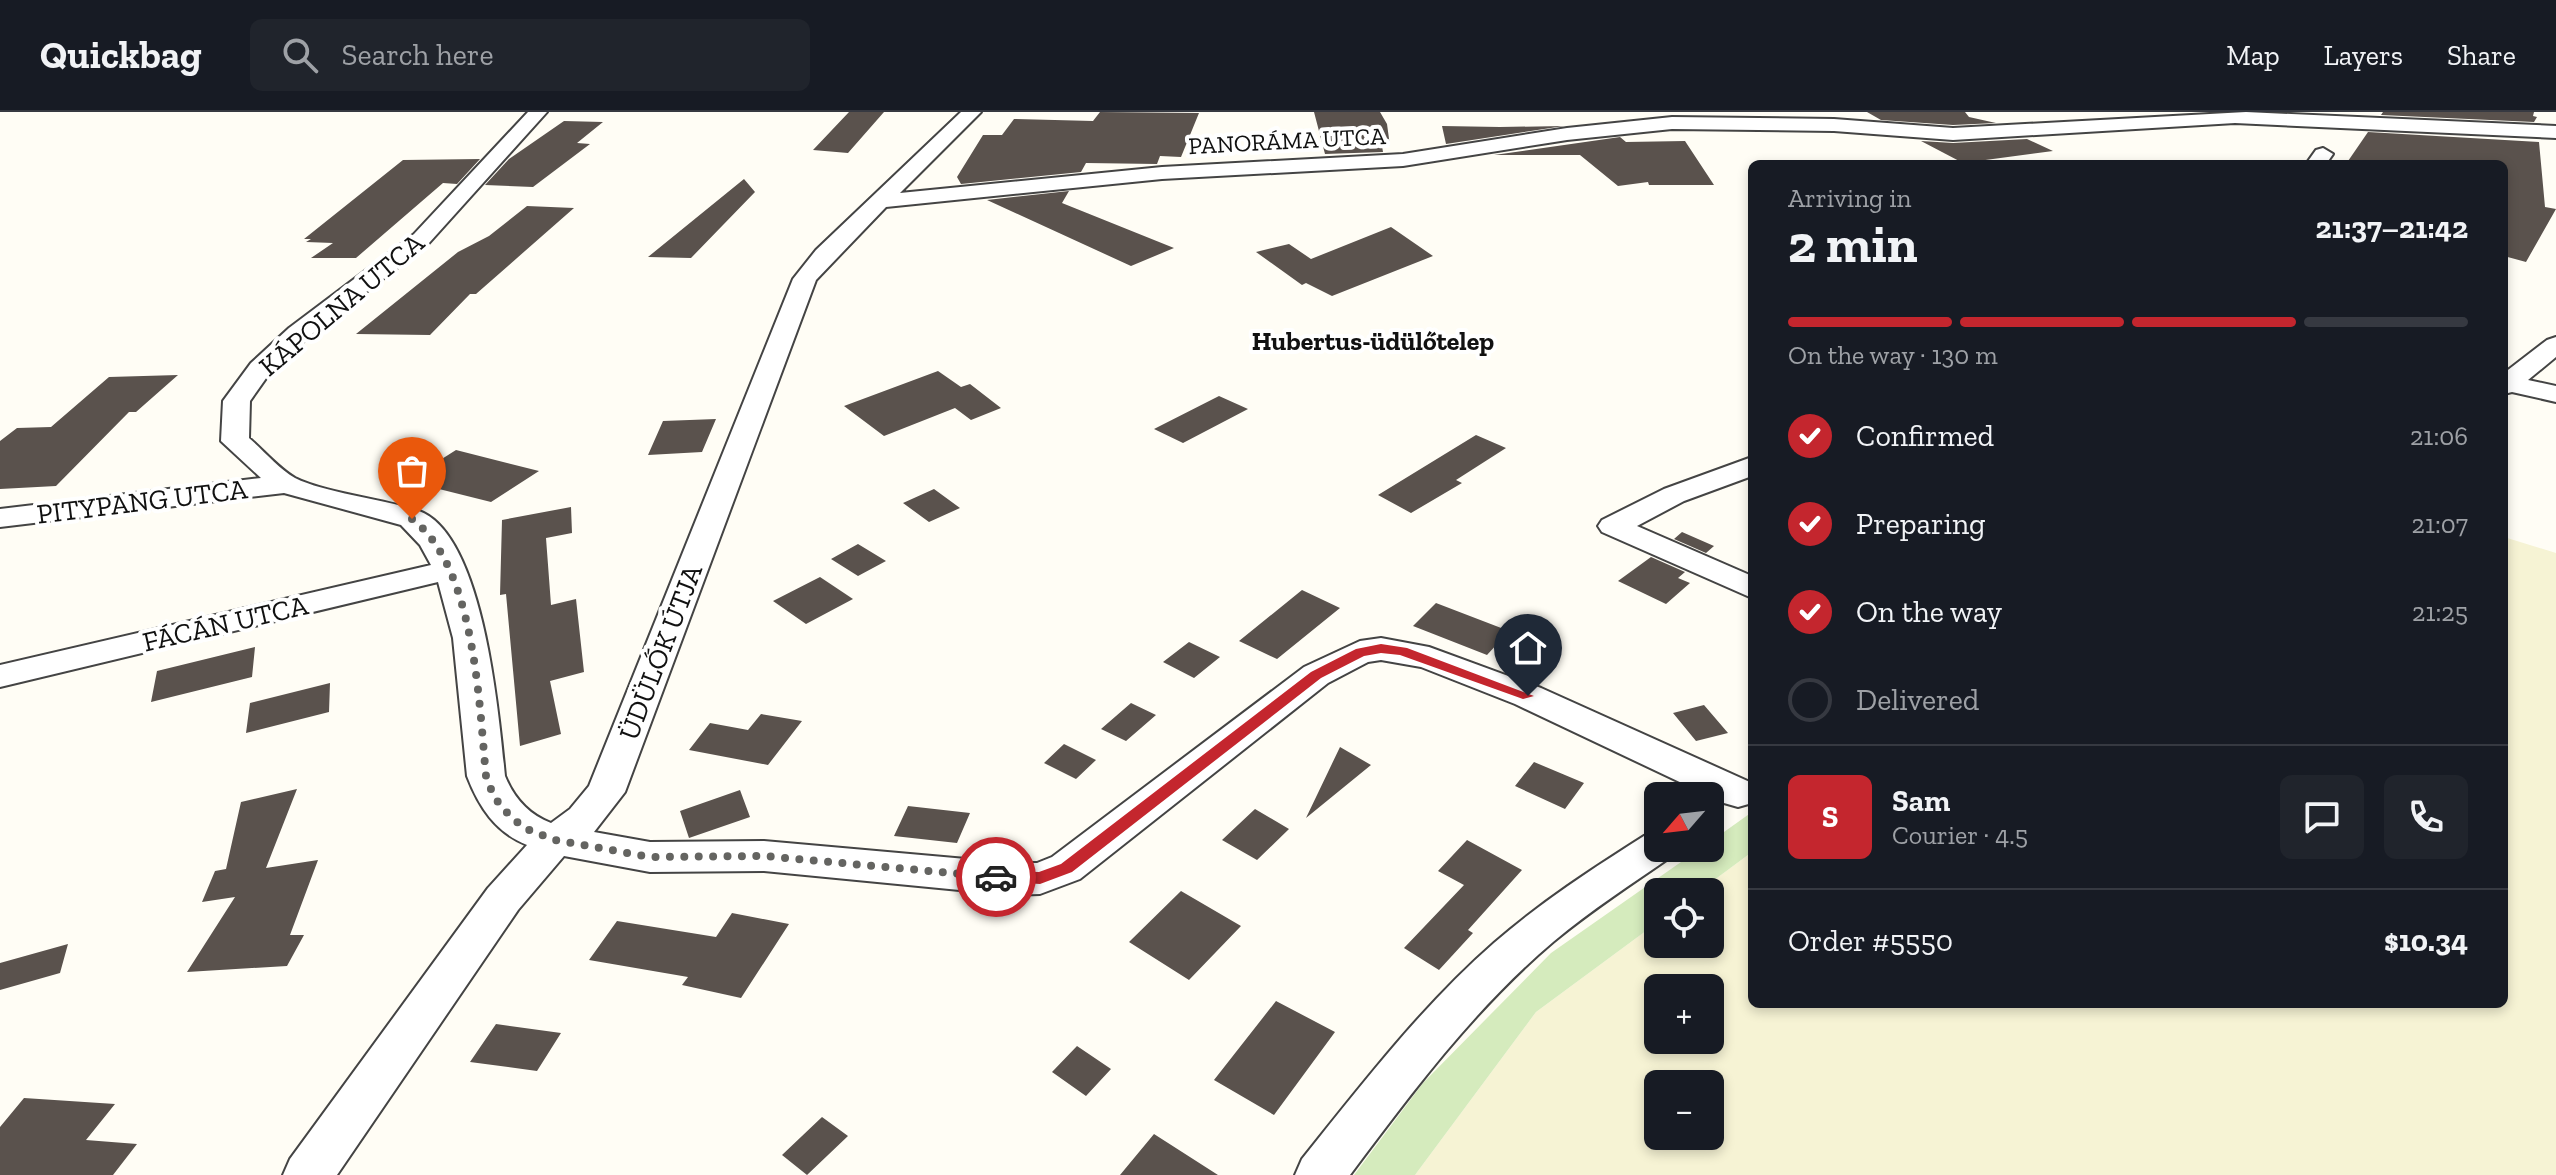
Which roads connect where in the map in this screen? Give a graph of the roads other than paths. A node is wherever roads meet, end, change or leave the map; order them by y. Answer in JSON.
{"nodes":[{"id":1,"x":538,"y":112,"type":"edge"},
{"id":2,"x":972,"y":112,"type":"edge"},
{"id":3,"x":1617,"y":112,"type":"edge"},
{"id":4,"x":1672,"y":123,"type":"junction"},
{"id":5,"x":2556,"y":132,"type":"edge"},
{"id":6,"x":882,"y":201,"type":"junction"},
{"id":7,"x":2556,"y":345,"type":"edge"},
{"id":8,"x":2508,"y":382,"type":"edge"},
{"id":9,"x":2508,"y":384,"type":"edge"},
{"id":10,"x":2556,"y":394,"type":"edge"},
{"id":11,"x":1748,"y":467,"type":"edge"},
{"id":12,"x":285,"y":484,"type":"junction"},
{"id":13,"x":0,"y":518,"type":"edge"},
{"id":14,"x":449,"y":570,"type":"junction"},
{"id":15,"x":1748,"y":586,"type":"edge"},
{"id":16,"x":0,"y":676,"type":"edge"},
{"id":17,"x":1733,"y":796,"type":"edge"},
{"id":18,"x":555,"y":840,"type":"junction"},
{"id":19,"x":1644,"y":856,"type":"edge"},
{"id":20,"x":308,"y":1175,"type":"edge"},
{"id":21,"x":1320,"y":1175,"type":"edge"}],
"edges":[{"from":1,"to":12,"type":"street","name":"KÁPOLNA UTCA"},
{"from":2,"to":6,"type":"street","name":"ÜDÜLŐK ÚTJA"},
{"from":3,"to":4,"type":"street"},
{"from":4,"to":5,"type":"street","name":"PANORÁMA UTCA"},
{"from":4,"to":6,"type":"street","name":"PANORÁMA UTCA"},
{"from":6,"to":18,"type":"street","name":"ÜDÜLŐK ÚTJA"},
{"from":7,"to":8,"type":"street"},
{"from":9,"to":10,"type":"street"},
{"from":11,"to":15,"type":"street"},
{"from":12,"to":13,"type":"street","name":"PITYPANG UTCA"},
{"from":12,"to":14,"type":"street","name":"KÁPOLNA UTCA"},
{"from":14,"to":16,"type":"street","name":"FÁCÁN UTCA"},
{"from":14,"to":18,"type":"street","name":"KÁPOLNA UTCA"},
{"from":17,"to":18,"type":"street","name":"KÁPOLNA UTCA"},
{"from":18,"to":20,"type":"street","name":"ÜDÜLŐK ÚTJA"},
{"from":19,"to":21,"type":"street"}]}
